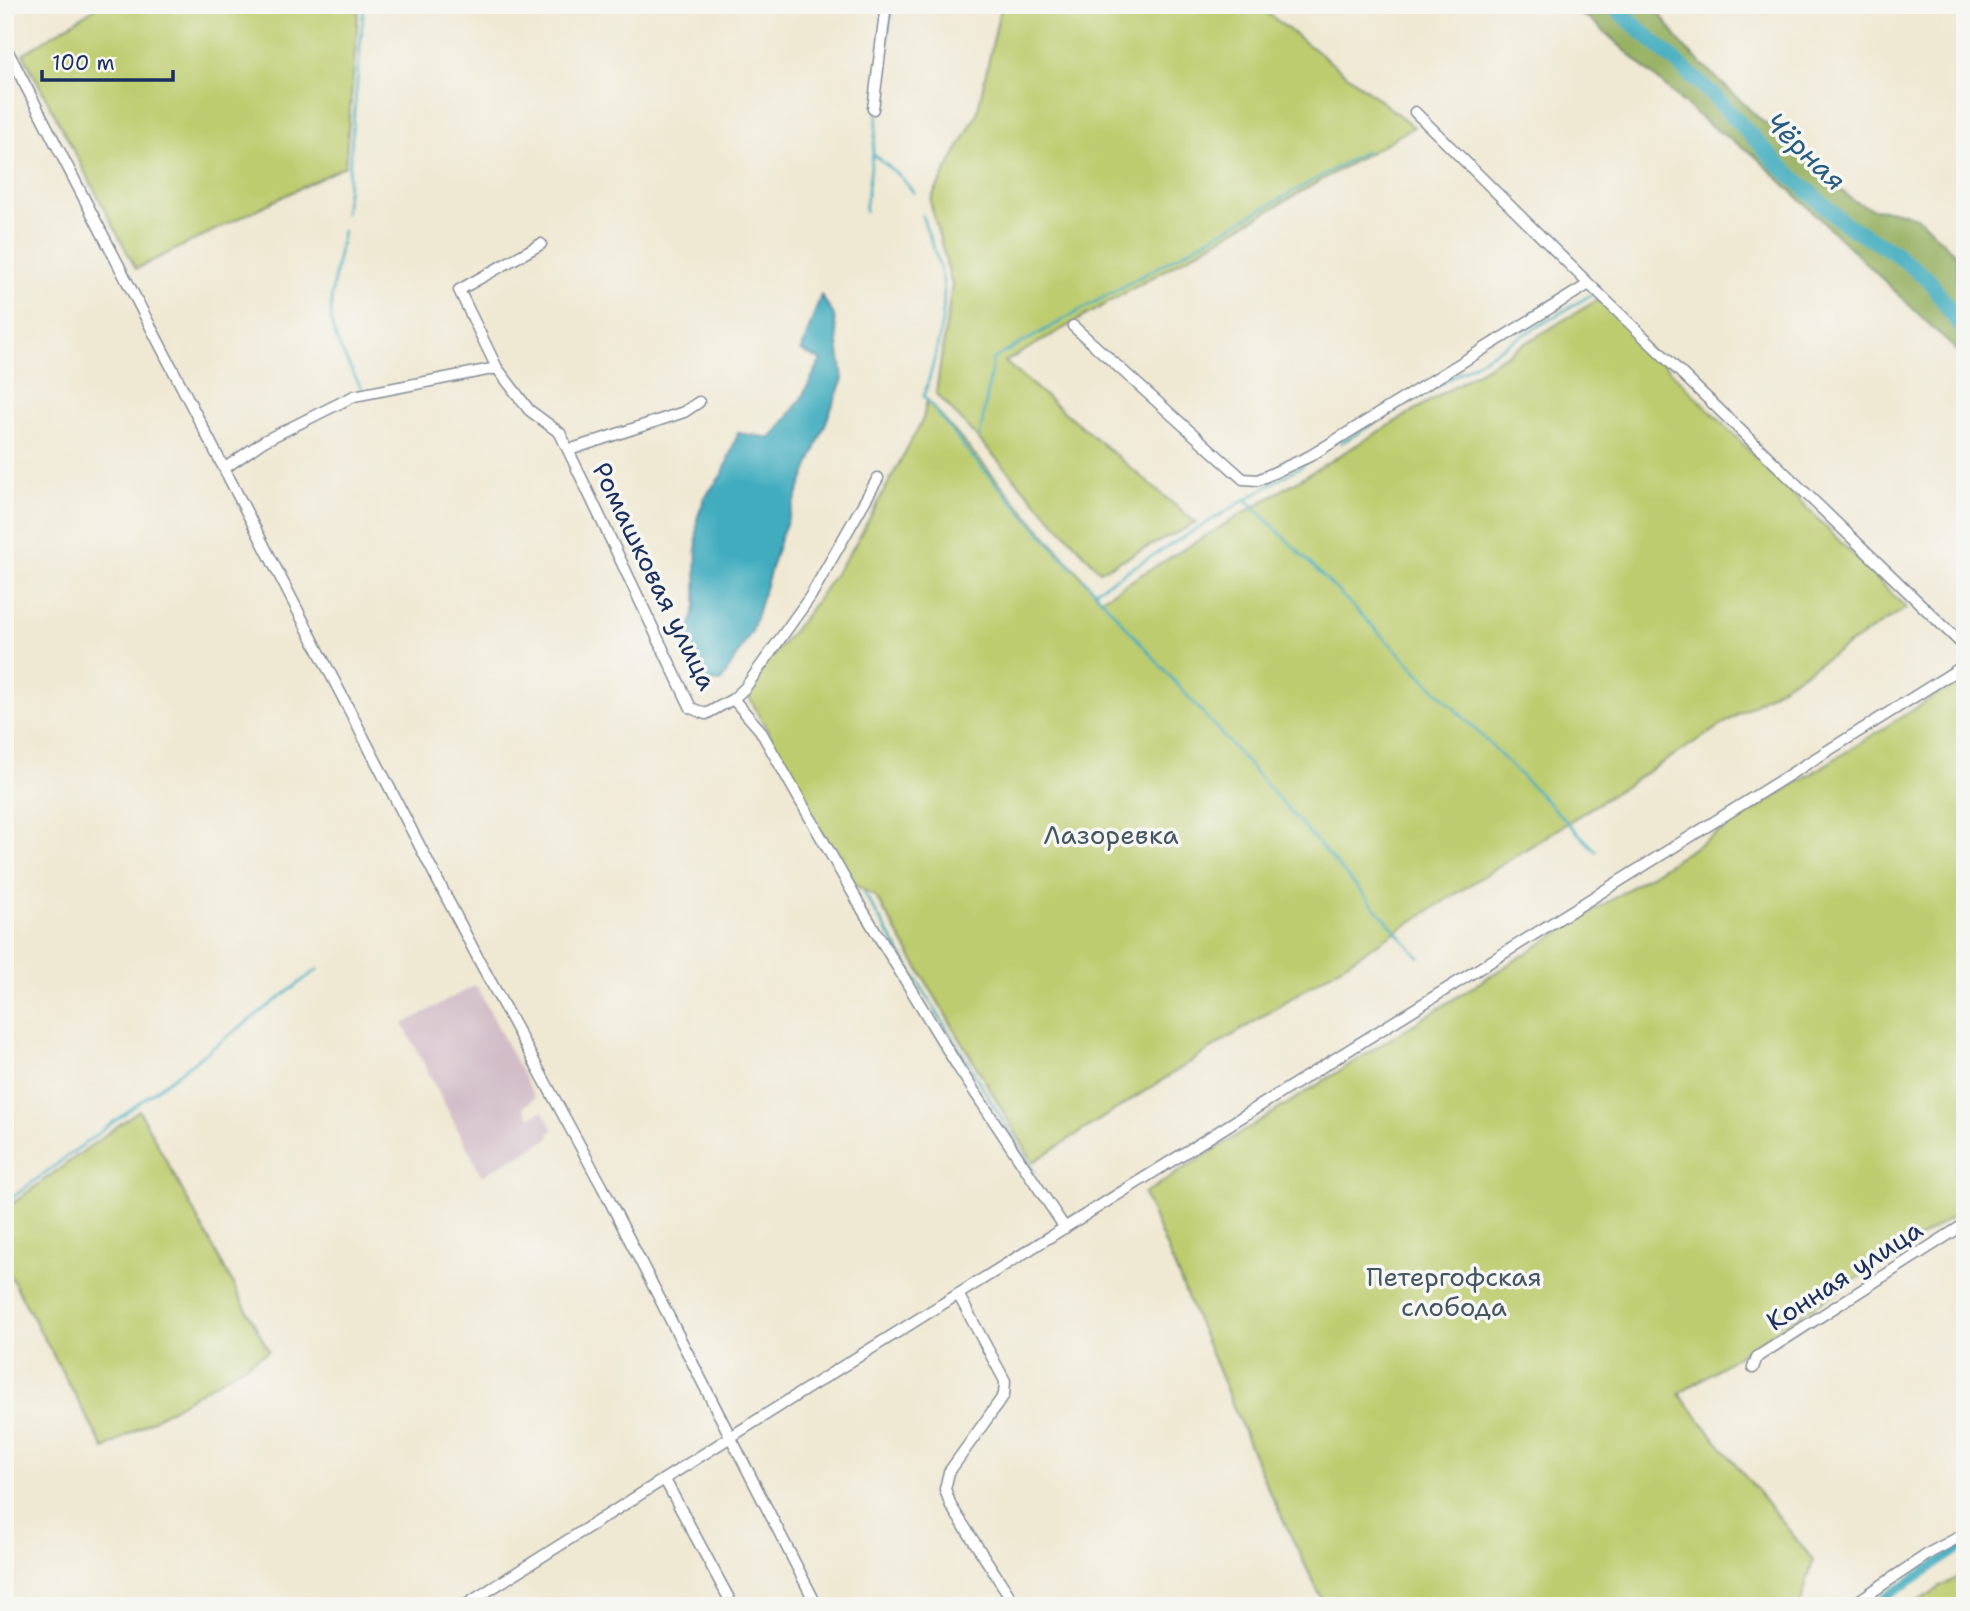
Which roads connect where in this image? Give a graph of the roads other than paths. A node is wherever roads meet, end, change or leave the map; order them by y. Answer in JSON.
{"nodes":[{"id":1,"x":886,"y":5,"type":"edge"},
{"id":2,"x":5,"y":46,"type":"edge"},
{"id":3,"x":873,"y":109,"type":"dead end"},
{"id":4,"x":1415,"y":112,"type":"dead end"},
{"id":5,"x":541,"y":244,"type":"dead end"},
{"id":6,"x":1589,"y":284,"type":"junction"},
{"id":7,"x":1073,"y":326,"type":"dead end"},
{"id":8,"x":497,"y":368,"type":"junction"},
{"id":9,"x":699,"y":401,"type":"dead end"},
{"id":10,"x":569,"y":450,"type":"junction"},
{"id":11,"x":225,"y":468,"type":"junction"},
{"id":12,"x":878,"y":478,"type":"dead end"},
{"id":13,"x":1965,"y":647,"type":"edge"},
{"id":14,"x":1965,"y":666,"type":"edge"},
{"id":15,"x":733,"y":698,"type":"junction"},
{"id":16,"x":1965,"y":1224,"type":"edge"},
{"id":17,"x":1065,"y":1228,"type":"junction"},
{"id":18,"x":958,"y":1294,"type":"junction"},
{"id":19,"x":1753,"y":1368,"type":"dead end"},
{"id":20,"x":730,"y":1439,"type":"junction"},
{"id":21,"x":665,"y":1480,"type":"junction"},
{"id":22,"x":1965,"y":1534,"type":"edge"},
{"id":23,"x":464,"y":1606,"type":"edge"},
{"id":24,"x":733,"y":1606,"type":"edge"},
{"id":25,"x":817,"y":1606,"type":"edge"},
{"id":26,"x":1016,"y":1606,"type":"edge"},
{"id":27,"x":1851,"y":1606,"type":"edge"}],
"edges":[{"from":1,"to":3,"type":"street"},
{"from":2,"to":11,"type":"street"},
{"from":4,"to":6,"type":"street"},
{"from":5,"to":8,"type":"street","name":"Ромашковая улица"},
{"from":6,"to":7,"type":"street"},
{"from":6,"to":13,"type":"street"},
{"from":8,"to":10,"type":"street","name":"Ромашковая улица"},
{"from":8,"to":11,"type":"street"},
{"from":9,"to":10,"type":"street","name":"Ромашковая улица"},
{"from":10,"to":15,"type":"street","name":"Ромашковая улица"},
{"from":11,"to":20,"type":"street"},
{"from":12,"to":15,"type":"street","name":"Ромашковая улица"},
{"from":14,"to":17,"type":"street"},
{"from":15,"to":17,"type":"street"},
{"from":16,"to":19,"type":"street","name":"Конная улица"},
{"from":17,"to":18,"type":"street"},
{"from":18,"to":20,"type":"street"},
{"from":18,"to":26,"type":"street"},
{"from":20,"to":21,"type":"street"},
{"from":20,"to":25,"type":"street"},
{"from":21,"to":23,"type":"street"},
{"from":21,"to":24,"type":"street"},
{"from":22,"to":27,"type":"street"}]}
